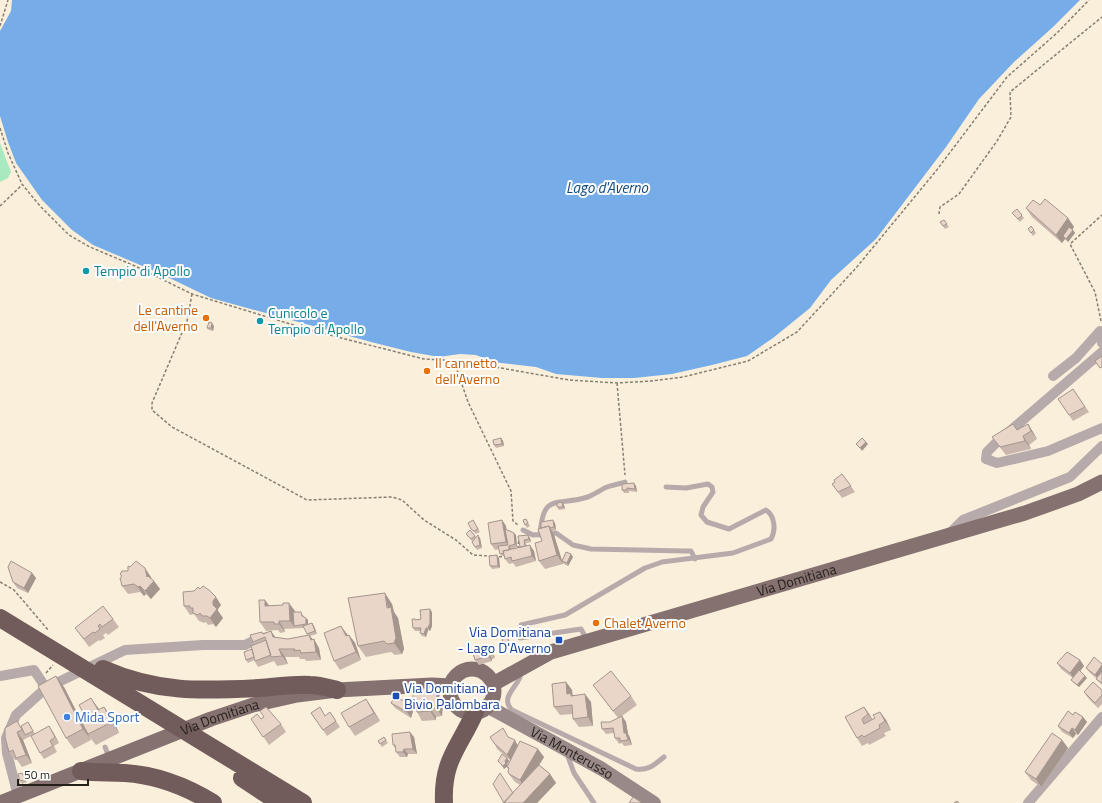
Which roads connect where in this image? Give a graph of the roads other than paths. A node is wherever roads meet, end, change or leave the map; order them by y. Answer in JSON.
{"nodes":[{"id":1,"x":1102,"y":343,"type":"edge"},
{"id":2,"x":1102,"y":352,"type":"edge"},
{"id":3,"x":1053,"y":376,"type":"dead end"},
{"id":4,"x":1102,"y":428,"type":"edge"},
{"id":5,"x":1102,"y":446,"type":"edge"},
{"id":6,"x":625,"y":482,"type":"edge"},
{"id":7,"x":1102,"y":482,"type":"edge"},
{"id":8,"x":666,"y":487,"type":"dead end"},
{"id":9,"x":523,"y":530,"type":"road end"},
{"id":10,"x":540,"y":535,"type":"junction"},
{"id":11,"x":948,"y":536,"type":"junction"},
{"id":12,"x":695,"y":559,"type":"junction"},
{"id":13,"x":4,"y":627,"type":"edge"},
{"id":14,"x":279,"y":639,"type":"edge"},
{"id":15,"x":588,"y":641,"type":"junction"},
{"id":16,"x":65,"y":657,"type":"junction"},
{"id":17,"x":518,"y":671,"type":"junction"},
{"id":18,"x":0,"y":676,"type":"edge"},
{"id":19,"x":493,"y":684,"type":"junction"},
{"id":20,"x":451,"y":686,"type":"junction"},
{"id":21,"x":46,"y":688,"type":"junction"},
{"id":22,"x":337,"y":690,"type":"junction"},
{"id":23,"x":115,"y":694,"type":"junction"},
{"id":24,"x":481,"y":709,"type":"junction"},
{"id":25,"x":1102,"y":717,"type":"edge"},
{"id":26,"x":565,"y":749,"type":"junction"},
{"id":27,"x":215,"y":755,"type":"junction"},
{"id":28,"x":664,"y":757,"type":"dead end"},
{"id":29,"x":82,"y":771,"type":"junction"},
{"id":30,"x":18,"y":796,"type":"junction"},
{"id":31,"x":0,"y":803,"type":"edge"},
{"id":32,"x":213,"y":803,"type":"edge"},
{"id":33,"x":280,"y":803,"type":"edge"},
{"id":34,"x":303,"y":803,"type":"edge"},
{"id":35,"x":444,"y":803,"type":"edge"},
{"id":36,"x":594,"y":803,"type":"edge"},
{"id":37,"x":654,"y":803,"type":"edge"},
{"id":38,"x":1028,"y":803,"type":"edge"}],
"edges":[{"from":1,"to":3,"type":"street"},
{"from":2,"to":4,"type":"street"},
{"from":5,"to":11,"type":"street"},
{"from":6,"to":10,"type":"lane"},
{"from":7,"to":11,"type":"main road","name":"Via Domitiana"},
{"from":8,"to":12,"type":"lane"},
{"from":9,"to":10,"type":"lane"},
{"from":10,"to":12,"type":"lane"},
{"from":11,"to":15,"type":"main road","name":"Via Domitiana"},
{"from":12,"to":15,"type":"lane"},
{"from":13,"to":16,"type":"highway"},
{"from":13,"to":23,"type":"highway"},
{"from":14,"to":21,"type":"street"},
{"from":15,"to":17,"type":"main road","name":"Via Domitiana"},
{"from":16,"to":22,"type":"highway"},
{"from":16,"to":23,"type":"highway"},
{"from":17,"to":19,"type":"main road","name":"Via Domitiana"},
{"from":17,"to":28,"type":"lane"},
{"from":18,"to":21,"type":"street"},
{"from":19,"to":20,"type":"main road"},
{"from":19,"to":24,"type":"main road"},
{"from":20,"to":22,"type":"main road","name":"Via Domitiana"},
{"from":20,"to":24,"type":"main road"},
{"from":21,"to":30,"type":"street"},
{"from":22,"to":29,"type":"main road","name":"Via Domitiana"},
{"from":23,"to":27,"type":"highway"},
{"from":24,"to":26,"type":"street","name":"Via Monterusso"},
{"from":24,"to":35,"type":"highway"},
{"from":25,"to":38,"type":"street"},
{"from":26,"to":36,"type":"lane"},
{"from":26,"to":37,"type":"street","name":"Via Monterusso"},
{"from":27,"to":33,"type":"highway"},
{"from":27,"to":34,"type":"highway"},
{"from":29,"to":30,"type":"main road","name":"Via Domitiana"},
{"from":29,"to":32,"type":"highway"},
{"from":30,"to":31,"type":"main road","name":"Via Domitiana"}]}
